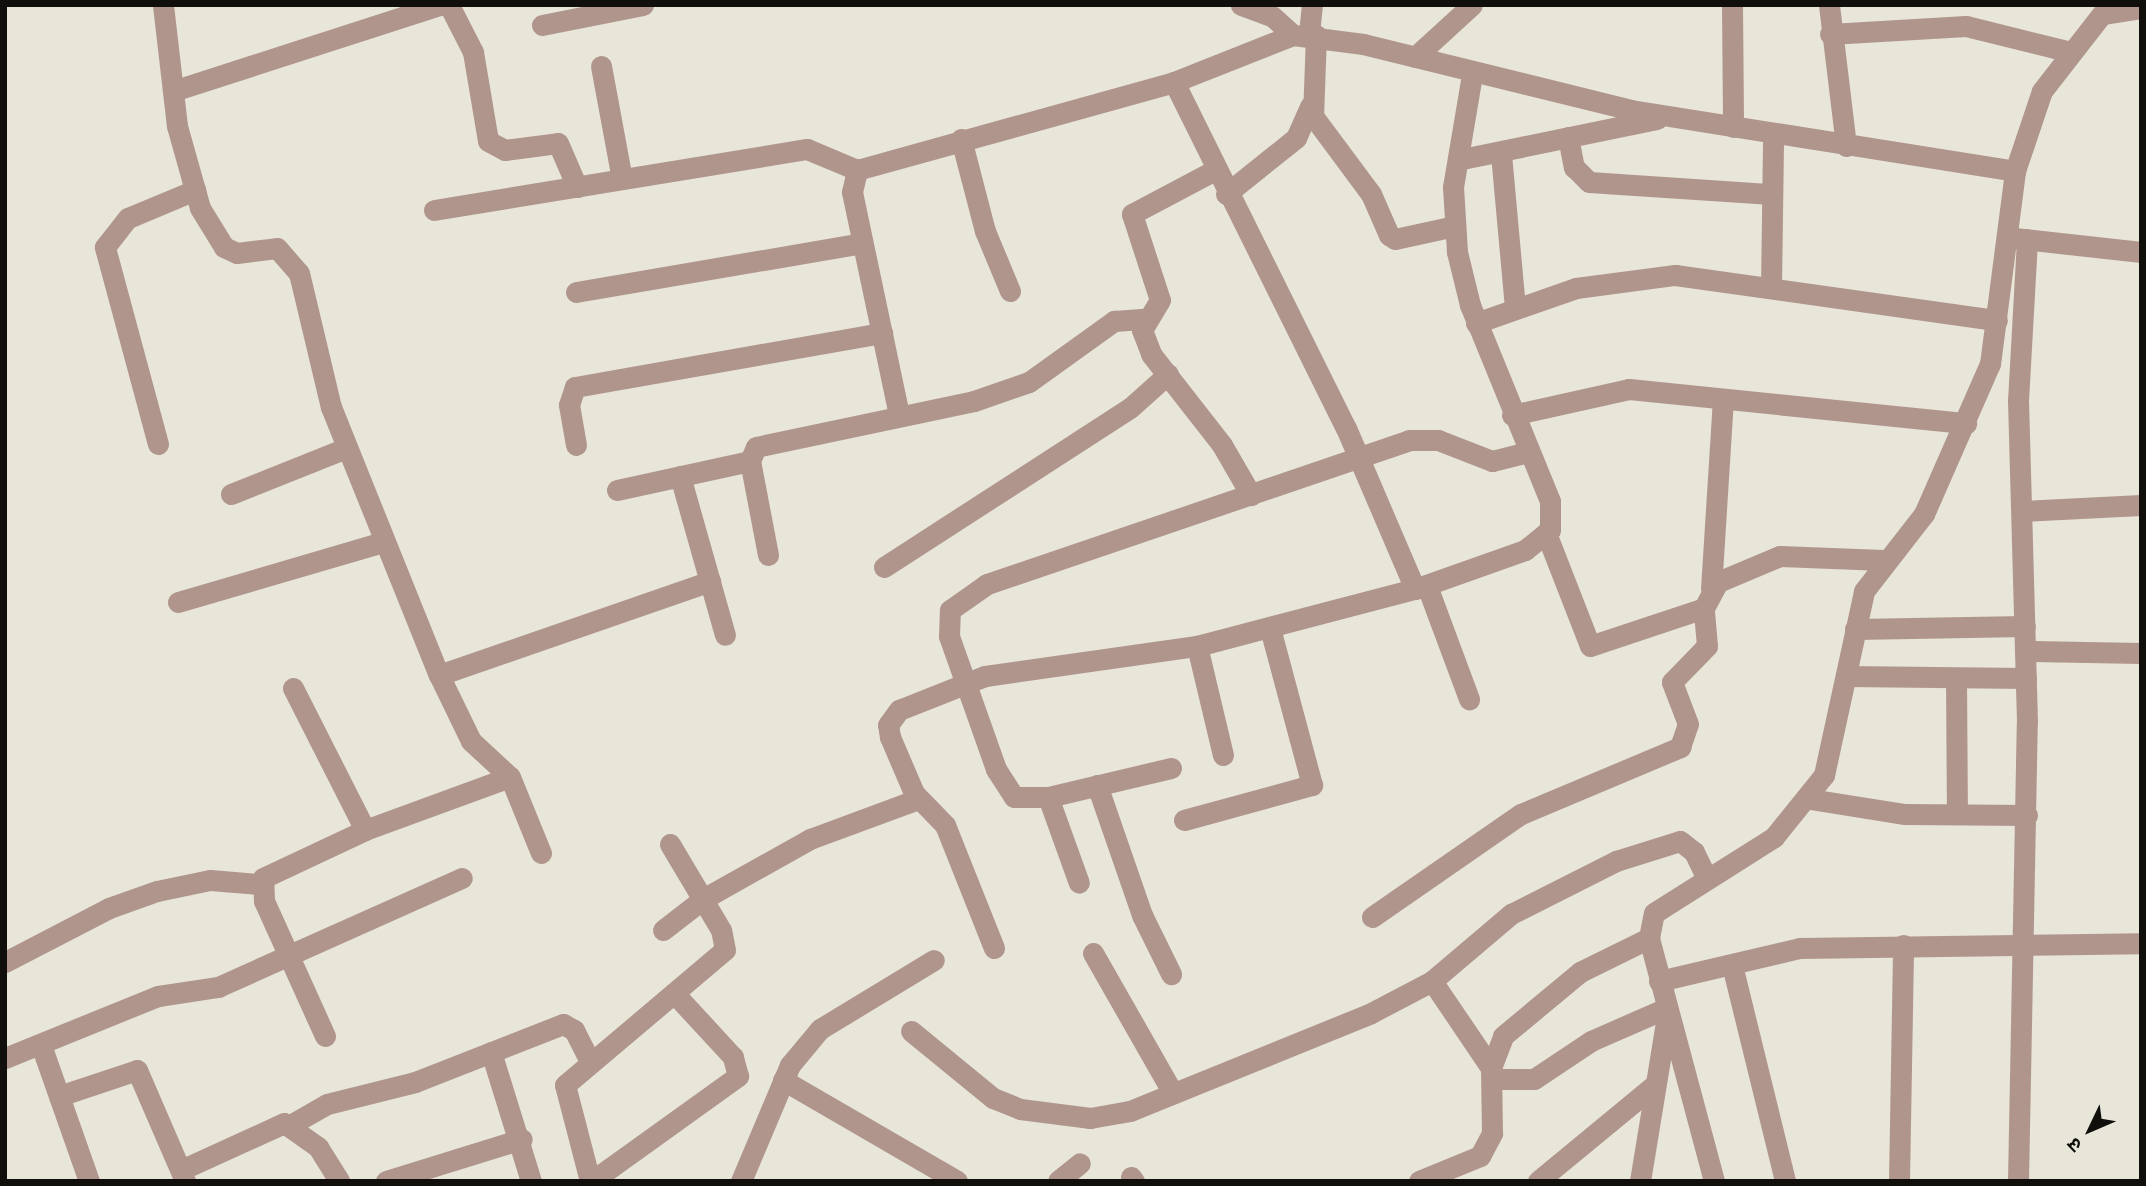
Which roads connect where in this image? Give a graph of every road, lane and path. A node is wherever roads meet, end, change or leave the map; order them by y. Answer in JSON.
{"nodes":[{"id":1,"x":163,"y":5,"type":"edge"},
{"id":2,"x":439,"y":5,"type":"edge"},
{"id":3,"x":449,"y":5,"type":"edge"},
{"id":4,"x":643,"y":5,"type":"edge"},
{"id":5,"x":1241,"y":5,"type":"edge"},
{"id":6,"x":1312,"y":5,"type":"edge"},
{"id":7,"x":1472,"y":5,"type":"edge"},
{"id":8,"x":1732,"y":5,"type":"edge"},
{"id":9,"x":1829,"y":5,"type":"edge"},
{"id":10,"x":2141,"y":8,"type":"edge"},
{"id":11,"x":2106,"y":10,"type":"edge"},
{"id":12,"x":384,"y":15,"type":"edge"},
{"id":13,"x":542,"y":25,"type":"dead end"},
{"id":14,"x":1306,"y":34,"type":"junction"},
{"id":15,"x":1830,"y":34,"type":"junction"},
{"id":16,"x":2071,"y":52,"type":"junction"},
{"id":17,"x":1415,"y":57,"type":"junction"},
{"id":18,"x":601,"y":66,"type":"dead end"},
{"id":19,"x":1472,"y":75,"type":"junction"},
{"id":20,"x":1174,"y":82,"type":"junction"},
{"id":21,"x":173,"y":91,"type":"junction"},
{"id":22,"x":1310,"y":106,"type":"junction"},
{"id":23,"x":1673,"y":116,"type":"junction"},
{"id":24,"x":1733,"y":127,"type":"junction"},
{"id":25,"x":1773,"y":135,"type":"junction"},
{"id":26,"x":1568,"y":137,"type":"junction"},
{"id":27,"x":961,"y":139,"type":"junction"},
{"id":28,"x":1846,"y":146,"type":"junction"},
{"id":29,"x":1501,"y":154,"type":"junction"},
{"id":30,"x":1462,"y":159,"type":"junction"},
{"id":31,"x":857,"y":170,"type":"junction"},
{"id":32,"x":1215,"y":170,"type":"junction"},
{"id":33,"x":2015,"y":171,"type":"junction"},
{"id":34,"x":622,"y":179,"type":"junction"},
{"id":35,"x":577,"y":187,"type":"junction"},
{"id":36,"x":195,"y":190,"type":"junction"},
{"id":37,"x":1226,"y":194,"type":"junction"},
{"id":38,"x":1772,"y":194,"type":"junction"},
{"id":39,"x":434,"y":211,"type":"dead end"},
{"id":40,"x":1455,"y":226,"type":"junction"},
{"id":41,"x":2016,"y":238,"type":"junction"},
{"id":42,"x":862,"y":243,"type":"junction"},
{"id":43,"x":2141,"y":252,"type":"edge"},
{"id":44,"x":1771,"y":287,"type":"junction"},
{"id":45,"x":1010,"y":291,"type":"dead end"},
{"id":46,"x":576,"y":292,"type":"dead end"},
{"id":47,"x":1515,"y":308,"type":"junction"},
{"id":48,"x":1145,"y":319,"type":"junction"},
{"id":49,"x":1997,"y":320,"type":"junction"},
{"id":50,"x":1476,"y":323,"type":"junction"},
{"id":51,"x":881,"y":334,"type":"junction"},
{"id":52,"x":1168,"y":374,"type":"junction"},
{"id":53,"x":1723,"y":400,"type":"junction"},
{"id":54,"x":899,"y":415,"type":"junction"},
{"id":55,"x":1512,"y":415,"type":"junction"},
{"id":56,"x":1966,"y":423,"type":"junction"},
{"id":57,"x":158,"y":444,"type":"dead end"},
{"id":58,"x":576,"y":445,"type":"dead end"},
{"id":59,"x":346,"y":448,"type":"junction"},
{"id":60,"x":1528,"y":452,"type":"junction"},
{"id":61,"x":1360,"y":458,"type":"junction"},
{"id":62,"x":750,"y":461,"type":"junction"},
{"id":63,"x":680,"y":476,"type":"junction"},
{"id":64,"x":617,"y":490,"type":"dead end"},
{"id":65,"x":231,"y":494,"type":"dead end"},
{"id":66,"x":1251,"y":495,"type":"junction"},
{"id":67,"x":2141,"y":505,"type":"edge"},
{"id":68,"x":2023,"y":511,"type":"junction"},
{"id":69,"x":1546,"y":533,"type":"junction"},
{"id":70,"x":383,"y":542,"type":"junction"},
{"id":71,"x":768,"y":555,"type":"dead end"},
{"id":72,"x":1883,"y":560,"type":"junction"},
{"id":73,"x":884,"y":567,"type":"dead end"},
{"id":74,"x":710,"y":581,"type":"junction"},
{"id":75,"x":1421,"y":588,"type":"junction"},
{"id":76,"x":1708,"y":599,"type":"junction"},
{"id":77,"x":178,"y":602,"type":"dead end"},
{"id":78,"x":2025,"y":626,"type":"junction"},
{"id":79,"x":1270,"y":628,"type":"junction"},
{"id":80,"x":1856,"y":629,"type":"junction"},
{"id":81,"x":725,"y":635,"type":"dead end"},
{"id":82,"x":1197,"y":646,"type":"junction"},
{"id":83,"x":2025,"y":651,"type":"junction"},
{"id":84,"x":2141,"y":653,"type":"edge"},
{"id":85,"x":439,"y":675,"type":"junction"},
{"id":86,"x":1846,"y":676,"type":"junction"},
{"id":87,"x":1956,"y":678,"type":"junction"},
{"id":88,"x":2026,"y":678,"type":"junction"},
{"id":89,"x":968,"y":680,"type":"junction"},
{"id":90,"x":293,"y":688,"type":"dead end"},
{"id":91,"x":1469,"y":699,"type":"dead end"},
{"id":92,"x":1223,"y":755,"type":"dead end"},
{"id":93,"x":1171,"y":768,"type":"dead end"},
{"id":94,"x":510,"y":777,"type":"junction"},
{"id":95,"x":1097,"y":785,"type":"junction"},
{"id":96,"x":1048,"y":797,"type":"junction"},
{"id":97,"x":918,"y":799,"type":"junction"},
{"id":98,"x":1810,"y":799,"type":"junction"},
{"id":99,"x":1957,"y":814,"type":"junction"},
{"id":100,"x":2027,"y":815,"type":"junction"},
{"id":101,"x":1184,"y":820,"type":"dead end"},
{"id":102,"x":365,"y":830,"type":"junction"},
{"id":103,"x":670,"y":844,"type":"dead end"},
{"id":104,"x":541,"y":853,"type":"dead end"},
{"id":105,"x":462,"y":878,"type":"dead end"},
{"id":106,"x":1707,"y":879,"type":"junction"},
{"id":107,"x":1079,"y":883,"type":"dead end"},
{"id":108,"x":260,"y":884,"type":"junction"},
{"id":109,"x":703,"y":899,"type":"junction"},
{"id":110,"x":1372,"y":917,"type":"dead end"},
{"id":111,"x":663,"y":930,"type":"dead end"},
{"id":112,"x":1649,"y":938,"type":"junction"},
{"id":113,"x":2026,"y":943,"type":"junction"},
{"id":114,"x":2141,"y":943,"type":"edge"},
{"id":115,"x":1902,"y":945,"type":"junction"},
{"id":116,"x":993,"y":947,"type":"dead end"},
{"id":117,"x":1093,"y":953,"type":"dead end"},
{"id":118,"x":2141,"y":957,"type":"edge"},
{"id":119,"x":290,"y":959,"type":"junction"},
{"id":120,"x":934,"y":960,"type":"dead end"},
{"id":121,"x":5,"y":962,"type":"edge"},
{"id":122,"x":1732,"y":965,"type":"junction"},
{"id":123,"x":1171,"y":974,"type":"dead end"},
{"id":124,"x":1432,"y":981,"type":"junction"},
{"id":125,"x":1659,"y":981,"type":"junction"},
{"id":126,"x":674,"y":993,"type":"junction"},
{"id":127,"x":1667,"y":1012,"type":"junction"},
{"id":128,"x":911,"y":1031,"type":"dead end"},
{"id":129,"x":325,"y":1035,"type":"dead end"},
{"id":130,"x":41,"y":1045,"type":"junction"},
{"id":131,"x":491,"y":1052,"type":"junction"},
{"id":132,"x":5,"y":1058,"type":"edge"},
{"id":133,"x":590,"y":1061,"type":"junction"},
{"id":134,"x":1492,"y":1073,"type":"junction"},
{"id":135,"x":783,"y":1080,"type":"junction"},
{"id":136,"x":1652,"y":1087,"type":"junction"},
{"id":137,"x":1173,"y":1093,"type":"junction"},
{"id":138,"x":59,"y":1096,"type":"junction"},
{"id":139,"x":292,"y":1124,"type":"junction"},
{"id":140,"x":522,"y":1139,"type":"junction"},
{"id":141,"x":1080,"y":1163,"type":"dead end"},
{"id":142,"x":1562,"y":1172,"type":"edge"},
{"id":143,"x":183,"y":1175,"type":"edge"},
{"id":144,"x":89,"y":1181,"type":"edge"},
{"id":145,"x":339,"y":1181,"type":"edge"},
{"id":146,"x":386,"y":1181,"type":"edge"},
{"id":147,"x":531,"y":1181,"type":"edge"},
{"id":148,"x":591,"y":1181,"type":"edge"},
{"id":149,"x":741,"y":1181,"type":"edge"},
{"id":150,"x":957,"y":1181,"type":"edge"},
{"id":151,"x":1058,"y":1181,"type":"edge"},
{"id":152,"x":1419,"y":1181,"type":"edge"},
{"id":153,"x":1538,"y":1181,"type":"edge"},
{"id":154,"x":1640,"y":1181,"type":"edge"},
{"id":155,"x":1714,"y":1181,"type":"edge"},
{"id":156,"x":1785,"y":1181,"type":"edge"},
{"id":157,"x":1899,"y":1181,"type":"edge"},
{"id":158,"x":2018,"y":1181,"type":"edge"}],
"edges":[{"from":1,"to":21,"type":"street"},
{"from":2,"to":12,"type":"street"},
{"from":3,"to":35,"type":"street"},
{"from":4,"to":13,"type":"street"},
{"from":5,"to":14,"type":"street"},
{"from":6,"to":14,"type":"street"},
{"from":7,"to":17,"type":"street"},
{"from":8,"to":24,"type":"street"},
{"from":9,"to":15,"type":"street"},
{"from":10,"to":11,"type":"street"},
{"from":11,"to":16,"type":"street"},
{"from":12,"to":21,"type":"street"},
{"from":14,"to":17,"type":"street"},
{"from":14,"to":20,"type":"street"},
{"from":14,"to":22,"type":"street"},
{"from":15,"to":16,"type":"street"},
{"from":15,"to":28,"type":"street"},
{"from":16,"to":33,"type":"street"},
{"from":17,"to":19,"type":"street"},
{"from":18,"to":34,"type":"street"},
{"from":19,"to":23,"type":"street"},
{"from":19,"to":30,"type":"street"},
{"from":20,"to":27,"type":"street"},
{"from":20,"to":32,"type":"street"},
{"from":21,"to":36,"type":"street"},
{"from":22,"to":37,"type":"street"},
{"from":22,"to":40,"type":"street"},
{"from":23,"to":24,"type":"street"},
{"from":23,"to":26,"type":"street"},
{"from":24,"to":25,"type":"street"},
{"from":25,"to":28,"type":"street"},
{"from":25,"to":38,"type":"street"},
{"from":26,"to":29,"type":"street"},
{"from":26,"to":38,"type":"street"},
{"from":27,"to":31,"type":"street"},
{"from":27,"to":45,"type":"street"},
{"from":28,"to":33,"type":"street"},
{"from":29,"to":30,"type":"street"},
{"from":29,"to":47,"type":"street"},
{"from":30,"to":40,"type":"street"},
{"from":31,"to":34,"type":"street"},
{"from":31,"to":42,"type":"street"},
{"from":32,"to":37,"type":"street"},
{"from":32,"to":48,"type":"street"},
{"from":33,"to":41,"type":"street"},
{"from":34,"to":35,"type":"street"},
{"from":35,"to":39,"type":"street"},
{"from":36,"to":57,"type":"street"},
{"from":36,"to":59,"type":"street"},
{"from":37,"to":61,"type":"street"},
{"from":38,"to":44,"type":"street"},
{"from":40,"to":50,"type":"street"},
{"from":41,"to":43,"type":"street"},
{"from":41,"to":49,"type":"street"},
{"from":41,"to":68,"type":"street"},
{"from":42,"to":46,"type":"street"},
{"from":42,"to":51,"type":"street"},
{"from":44,"to":47,"type":"street"},
{"from":44,"to":49,"type":"street"},
{"from":47,"to":50,"type":"street"},
{"from":48,"to":52,"type":"street"},
{"from":48,"to":54,"type":"street"},
{"from":49,"to":56,"type":"street"},
{"from":50,"to":55,"type":"street"},
{"from":51,"to":54,"type":"street"},
{"from":51,"to":58,"type":"street"},
{"from":52,"to":66,"type":"street"},
{"from":52,"to":73,"type":"street"},
{"from":53,"to":55,"type":"street"},
{"from":53,"to":56,"type":"street"},
{"from":53,"to":76,"type":"street"},
{"from":54,"to":62,"type":"street"},
{"from":55,"to":60,"type":"street"},
{"from":56,"to":72,"type":"street"},
{"from":59,"to":65,"type":"street"},
{"from":59,"to":70,"type":"street"},
{"from":60,"to":61,"type":"street"},
{"from":60,"to":69,"type":"street"},
{"from":61,"to":66,"type":"street"},
{"from":61,"to":75,"type":"street"},
{"from":62,"to":63,"type":"street"},
{"from":62,"to":71,"type":"street"},
{"from":63,"to":64,"type":"street"},
{"from":63,"to":74,"type":"street"},
{"from":66,"to":89,"type":"street"},
{"from":67,"to":68,"type":"street"},
{"from":68,"to":78,"type":"street"},
{"from":69,"to":75,"type":"street"},
{"from":69,"to":76,"type":"street"},
{"from":70,"to":77,"type":"street"},
{"from":70,"to":85,"type":"street"},
{"from":72,"to":76,"type":"street"},
{"from":72,"to":80,"type":"street"},
{"from":74,"to":81,"type":"street"},
{"from":74,"to":85,"type":"street"},
{"from":75,"to":79,"type":"street"},
{"from":75,"to":91,"type":"street"},
{"from":76,"to":110,"type":"street"},
{"from":78,"to":80,"type":"street"},
{"from":78,"to":83,"type":"street"},
{"from":79,"to":82,"type":"street"},
{"from":79,"to":101,"type":"street"},
{"from":80,"to":86,"type":"street"},
{"from":82,"to":89,"type":"street"},
{"from":82,"to":92,"type":"street"},
{"from":83,"to":84,"type":"street"},
{"from":83,"to":88,"type":"street"},
{"from":85,"to":94,"type":"street"},
{"from":86,"to":87,"type":"street"},
{"from":86,"to":98,"type":"street"},
{"from":87,"to":88,"type":"street"},
{"from":87,"to":99,"type":"street"},
{"from":88,"to":100,"type":"street"},
{"from":89,"to":96,"type":"street"},
{"from":89,"to":97,"type":"street"},
{"from":90,"to":102,"type":"street"},
{"from":93,"to":95,"type":"street"},
{"from":94,"to":102,"type":"street"},
{"from":94,"to":104,"type":"street"},
{"from":95,"to":96,"type":"street"},
{"from":95,"to":123,"type":"street"},
{"from":96,"to":107,"type":"street"},
{"from":97,"to":109,"type":"street"},
{"from":97,"to":116,"type":"street"},
{"from":98,"to":99,"type":"street"},
{"from":98,"to":106,"type":"street"},
{"from":99,"to":100,"type":"street"},
{"from":100,"to":113,"type":"street"},
{"from":102,"to":108,"type":"street"},
{"from":103,"to":109,"type":"street"},
{"from":105,"to":119,"type":"street"},
{"from":106,"to":112,"type":"street"},
{"from":106,"to":124,"type":"street"},
{"from":108,"to":119,"type":"street"},
{"from":108,"to":121,"type":"street"},
{"from":109,"to":111,"type":"street"},
{"from":109,"to":126,"type":"street"},
{"from":112,"to":125,"type":"street"},
{"from":112,"to":134,"type":"street"},
{"from":113,"to":114,"type":"street"},
{"from":113,"to":115,"type":"street"},
{"from":113,"to":158,"type":"street"},
{"from":114,"to":118,"type":"street"},
{"from":115,"to":122,"type":"street"},
{"from":115,"to":157,"type":"street"},
{"from":117,"to":137,"type":"street"},
{"from":119,"to":129,"type":"street"},
{"from":119,"to":130,"type":"street"},
{"from":120,"to":135,"type":"street"},
{"from":122,"to":125,"type":"street"},
{"from":122,"to":156,"type":"street"},
{"from":124,"to":134,"type":"street"},
{"from":124,"to":137,"type":"street"},
{"from":125,"to":127,"type":"street"},
{"from":126,"to":133,"type":"street"},
{"from":126,"to":148,"type":"street"},
{"from":127,"to":134,"type":"street"},
{"from":127,"to":136,"type":"street"},
{"from":127,"to":155,"type":"street"},
{"from":128,"to":137,"type":"street"},
{"from":130,"to":132,"type":"street"},
{"from":130,"to":138,"type":"street"},
{"from":131,"to":133,"type":"street"},
{"from":131,"to":139,"type":"street"},
{"from":131,"to":140,"type":"street"},
{"from":133,"to":148,"type":"street"},
{"from":134,"to":152,"type":"street"},
{"from":135,"to":149,"type":"street"},
{"from":135,"to":150,"type":"street"},
{"from":136,"to":142,"type":"street"},
{"from":136,"to":154,"type":"street"},
{"from":138,"to":143,"type":"street"},
{"from":138,"to":144,"type":"street"},
{"from":139,"to":143,"type":"street"},
{"from":139,"to":145,"type":"street"},
{"from":140,"to":146,"type":"street"},
{"from":140,"to":147,"type":"street"},
{"from":141,"to":151,"type":"street"},
{"from":142,"to":153,"type":"street"}]}
